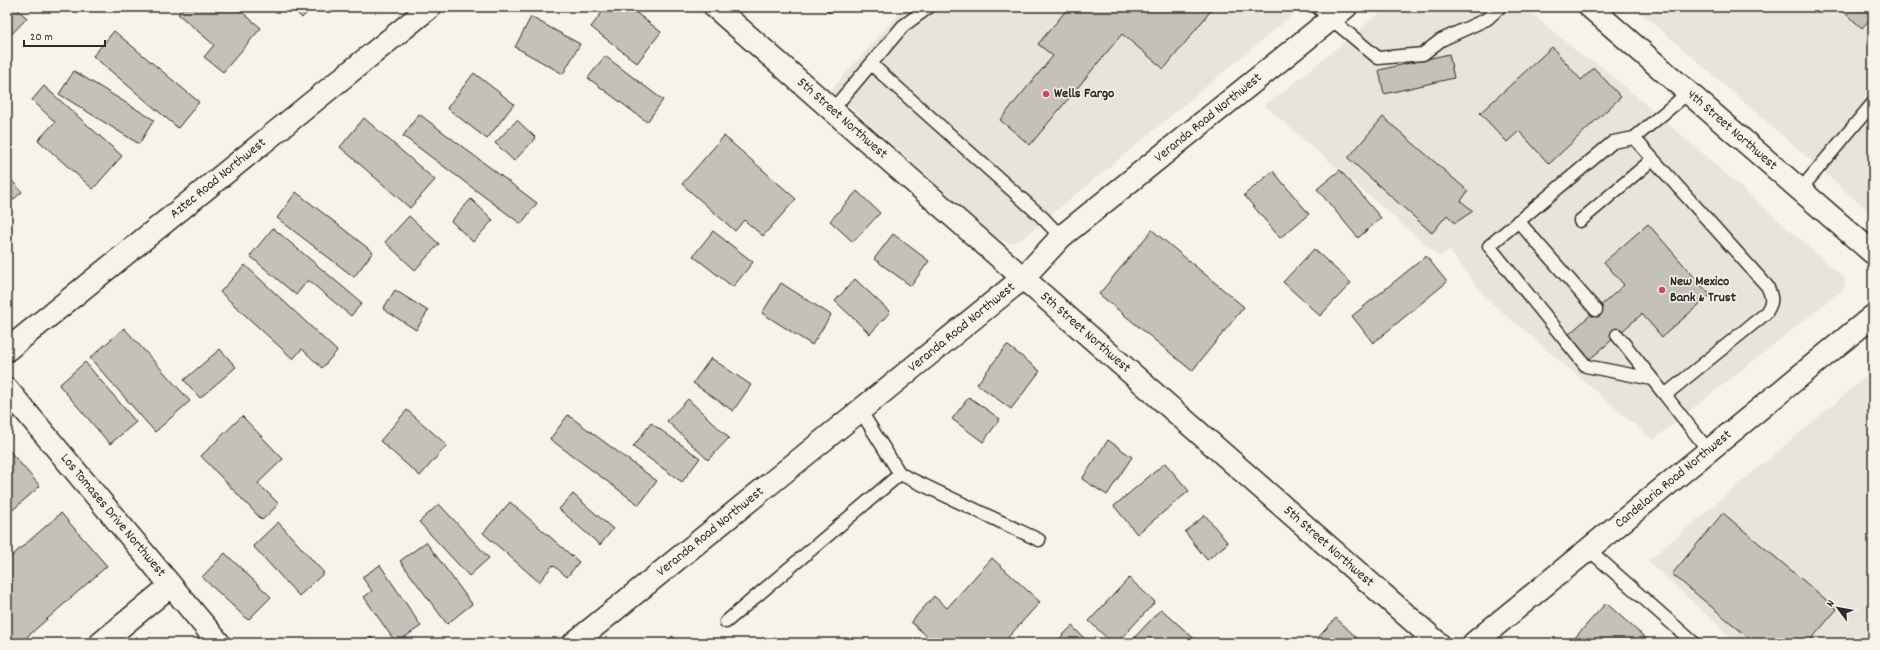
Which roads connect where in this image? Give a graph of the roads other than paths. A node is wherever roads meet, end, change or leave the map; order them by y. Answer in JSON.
{"nodes":[{"id":1,"x":430,"y":7,"type":"edge"},
{"id":2,"x":715,"y":7,"type":"edge"},
{"id":3,"x":929,"y":7,"type":"edge"},
{"id":4,"x":1500,"y":7,"type":"edge"},
{"id":5,"x":1590,"y":7,"type":"edge"},
{"id":6,"x":1331,"y":11,"type":"edge"},
{"id":7,"x":871,"y":64,"type":"junction"},
{"id":8,"x":1688,"y":93,"type":"junction"},
{"id":9,"x":1873,"y":104,"type":"edge"},
{"id":10,"x":833,"y":110,"type":"junction"},
{"id":11,"x":1634,"y":138,"type":"junction"},
{"id":12,"x":1653,"y":159,"type":"junction"},
{"id":13,"x":1800,"y":190,"type":"junction"},
{"id":14,"x":1518,"y":221,"type":"junction"},
{"id":15,"x":1580,"y":221,"type":"dead end"},
{"id":16,"x":1061,"y":237,"type":"junction"},
{"id":17,"x":1873,"y":253,"type":"edge"},
{"id":18,"x":1023,"y":278,"type":"junction"},
{"id":19,"x":1596,"y":310,"type":"dead end"},
{"id":20,"x":1873,"y":316,"type":"edge"},
{"id":21,"x":1617,"y":335,"type":"dead end"},
{"id":22,"x":7,"y":350,"type":"edge"},
{"id":23,"x":1652,"y":379,"type":"junction"},
{"id":24,"x":7,"y":389,"type":"edge"},
{"id":25,"x":1665,"y":395,"type":"junction"},
{"id":26,"x":860,"y":410,"type":"junction"},
{"id":27,"x":1708,"y":450,"type":"junction"},
{"id":28,"x":900,"y":474,"type":"junction"},
{"id":29,"x":1039,"y":540,"type":"dead end"},
{"id":30,"x":1588,"y":549,"type":"junction"},
{"id":31,"x":170,"y":586,"type":"junction"},
{"id":32,"x":726,"y":622,"type":"dead end"},
{"id":33,"x":101,"y":643,"type":"edge"},
{"id":34,"x":219,"y":643,"type":"edge"},
{"id":35,"x":574,"y":643,"type":"edge"},
{"id":36,"x":1438,"y":643,"type":"edge"},
{"id":37,"x":1474,"y":643,"type":"edge"},
{"id":38,"x":1694,"y":643,"type":"edge"}],
"edges":[{"from":1,"to":22,"type":"street","name":"Aztec Road Northwest"},
{"from":2,"to":10,"type":"street","name":"5th Street Northwest"},
{"from":3,"to":7,"type":"lane"},
{"from":4,"to":6,"type":"lane"},
{"from":5,"to":8,"type":"street","name":"4th Street Northwest"},
{"from":6,"to":16,"type":"street","name":"Veranda Road Northwest"},
{"from":7,"to":10,"type":"lane"},
{"from":7,"to":16,"type":"lane"},
{"from":8,"to":11,"type":"lane"},
{"from":8,"to":13,"type":"street","name":"4th Street Northwest"},
{"from":9,"to":13,"type":"lane"},
{"from":10,"to":18,"type":"street","name":"5th Street Northwest"},
{"from":11,"to":12,"type":"lane"},
{"from":11,"to":14,"type":"lane"},
{"from":12,"to":15,"type":"lane"},
{"from":12,"to":25,"type":"lane"},
{"from":13,"to":17,"type":"street","name":"4th Street Northwest"},
{"from":14,"to":19,"type":"lane"},
{"from":14,"to":23,"type":"lane"},
{"from":16,"to":18,"type":"street","name":"Veranda Road Northwest"},
{"from":18,"to":26,"type":"street","name":"Veranda Road Northwest"},
{"from":18,"to":36,"type":"street","name":"5th Street Northwest"},
{"from":20,"to":27,"type":"street","name":"Candelaria Road Northwest"},
{"from":21,"to":23,"type":"lane"},
{"from":23,"to":25,"type":"lane"},
{"from":24,"to":31,"type":"street","name":"Los Tomases Drive Northwest"},
{"from":25,"to":27,"type":"lane"},
{"from":26,"to":28,"type":"lane"},
{"from":26,"to":35,"type":"street","name":"Veranda Road Northwest"},
{"from":27,"to":30,"type":"street","name":"Candelaria Road Northwest"},
{"from":28,"to":29,"type":"lane"},
{"from":28,"to":32,"type":"lane"},
{"from":30,"to":37,"type":"street","name":"Candelaria Road Northwest"},
{"from":30,"to":38,"type":"lane"},
{"from":31,"to":33,"type":"street"},
{"from":31,"to":34,"type":"street","name":"Los Tomases Drive Northwest"}]}
